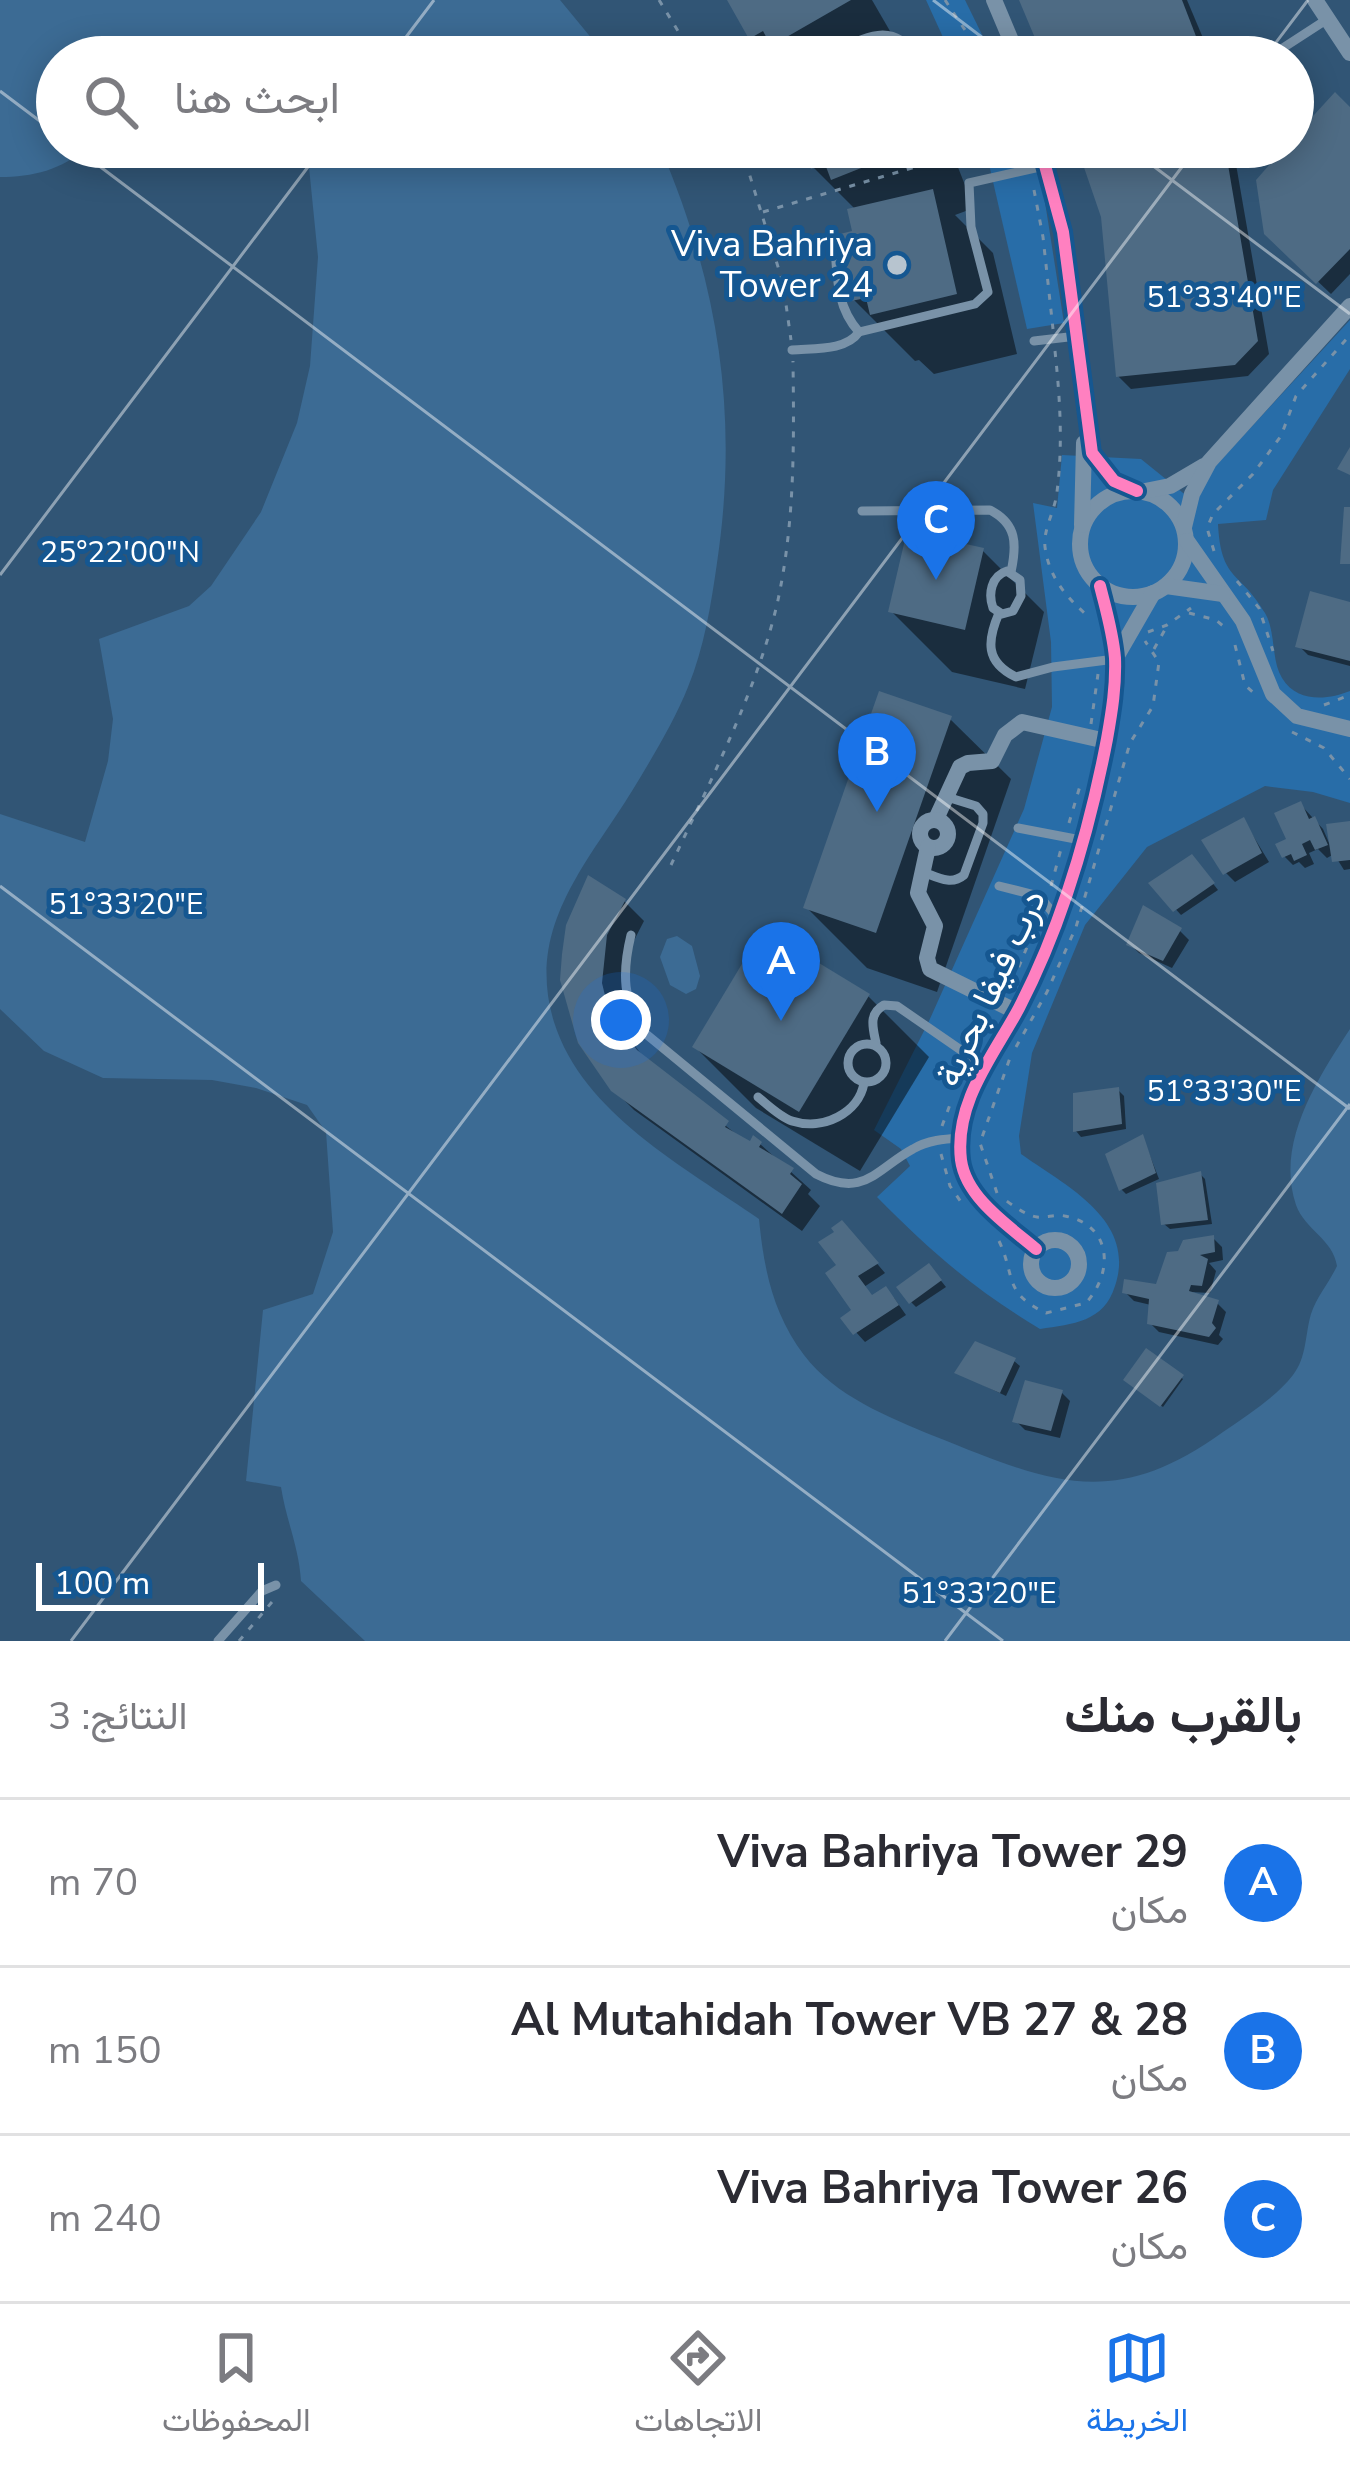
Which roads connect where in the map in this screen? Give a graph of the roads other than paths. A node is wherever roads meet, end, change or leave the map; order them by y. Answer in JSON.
{"nodes":[{"id":1,"x":994,"y":0,"type":"edge"},
{"id":2,"x":1315,"y":0,"type":"edge"},
{"id":3,"x":1326,"y":20,"type":"junction"},
{"id":4,"x":1009,"y":36,"type":"edge"},
{"id":5,"x":1301,"y":36,"type":"edge"},
{"id":6,"x":1350,"y":53,"type":"edge"},
{"id":7,"x":1017,"y":168,"type":"edge"},
{"id":8,"x":1040,"y":168,"type":"edge"},
{"id":9,"x":835,"y":246,"type":"dead end"},
{"id":10,"x":1350,"y":306,"type":"edge"},
{"id":11,"x":859,"y":332,"type":"junction"},
{"id":12,"x":1077,"y":336,"type":"junction"},
{"id":13,"x":1034,"y":341,"type":"dead end"},
{"id":14,"x":792,"y":350,"type":"road end"},
{"id":15,"x":1086,"y":424,"type":"junction"},
{"id":16,"x":1209,"y":462,"type":"junction"},
{"id":17,"x":1141,"y":491,"type":"junction"},
{"id":18,"x":862,"y":511,"type":"dead end"},
{"id":19,"x":1082,"y":531,"type":"junction"},
{"id":20,"x":1185,"y":534,"type":"junction"},
{"id":21,"x":1011,"y":572,"type":"junction"},
{"id":22,"x":1100,"y":586,"type":"junction"},
{"id":23,"x":1218,"y":586,"type":"junction"},
{"id":24,"x":1159,"y":590,"type":"junction"},
{"id":25,"x":999,"y":613,"type":"junction"},
{"id":26,"x":1119,"y":633,"type":"junction"},
{"id":27,"x":1107,"y":660,"type":"junction"},
{"id":28,"x":1350,"y":729,"type":"edge"},
{"id":29,"x":1098,"y":739,"type":"junction"},
{"id":30,"x":947,"y":797,"type":"junction"},
{"id":31,"x":1018,"y":828,"type":"dead end"},
{"id":32,"x":1086,"y":841,"type":"junction"},
{"id":33,"x":922,"y":872,"type":"junction"},
{"id":34,"x":1000,"y":886,"type":"dead end"},
{"id":35,"x":1059,"y":920,"type":"junction"},
{"id":36,"x":631,"y":935,"type":"dead end"},
{"id":37,"x":1009,"y":1009,"type":"junction"},
{"id":38,"x":876,"y":1043,"type":"junction"},
{"id":39,"x":984,"y":1066,"type":"junction"},
{"id":40,"x":864,"y":1083,"type":"junction"},
{"id":41,"x":758,"y":1097,"type":"dead end"},
{"id":42,"x":962,"y":1138,"type":"junction"},
{"id":43,"x":1036,"y":1249,"type":"dead end"},
{"id":44,"x":276,"y":1585,"type":"dead end"},
{"id":45,"x":218,"y":1641,"type":"edge"}],
"edges":[{"from":1,"to":4,"type":"street"},
{"from":2,"to":3,"type":"street"},
{"from":3,"to":5,"type":"lane"},
{"from":3,"to":6,"type":"street"},
{"from":7,"to":11,"type":"lane"},
{"from":8,"to":12,"type":"street"},
{"from":9,"to":11,"type":"lane"},
{"from":10,"to":16,"type":"street"},
{"from":11,"to":14,"type":"lane"},
{"from":12,"to":13,"type":"lane"},
{"from":12,"to":15,"type":"street"},
{"from":15,"to":17,"type":"street"},
{"from":15,"to":19,"type":"street"},
{"from":16,"to":17,"type":"street"},
{"from":16,"to":20,"type":"street"},
{"from":17,"to":19,"type":"street"},
{"from":17,"to":20,"type":"street"},
{"from":18,"to":21,"type":"lane"},
{"from":19,"to":22,"type":"street"},
{"from":20,"to":23,"type":"street"},
{"from":20,"to":24,"type":"street"},
{"from":21,"to":25,"type":"lane"},
{"from":21,"to":25,"type":"lane"},
{"from":22,"to":24,"type":"street"},
{"from":22,"to":26,"type":"street","name":"درب فيفا بحرية"},
{"from":23,"to":24,"type":"street"},
{"from":23,"to":28,"type":"street"},
{"from":24,"to":26,"type":"street"},
{"from":25,"to":27,"type":"lane"},
{"from":26,"to":27,"type":"street","name":"درب فيفا بحرية"},
{"from":27,"to":29,"type":"street","name":"درب فيفا بحرية"},
{"from":29,"to":30,"type":"street"},
{"from":29,"to":32,"type":"street","name":"درب فيفا بحرية"},
{"from":30,"to":33,"type":"street"},
{"from":30,"to":33,"type":"lane"},
{"from":31,"to":32,"type":"lane"},
{"from":32,"to":35,"type":"street","name":"درب فيفا بحرية"},
{"from":33,"to":37,"type":"street"},
{"from":34,"to":35,"type":"lane"},
{"from":35,"to":37,"type":"street","name":"درب فيفا بحرية"},
{"from":36,"to":42,"type":"lane"},
{"from":37,"to":39,"type":"street","name":"درب فيفا بحرية"},
{"from":38,"to":39,"type":"lane"},
{"from":38,"to":40,"type":"lane"},
{"from":38,"to":40,"type":"lane"},
{"from":39,"to":42,"type":"street","name":"درب فيفا بحرية"},
{"from":40,"to":41,"type":"lane"},
{"from":42,"to":43,"type":"street","name":"درب فيفا بحرية"},
{"from":44,"to":45,"type":"lane"}]}
